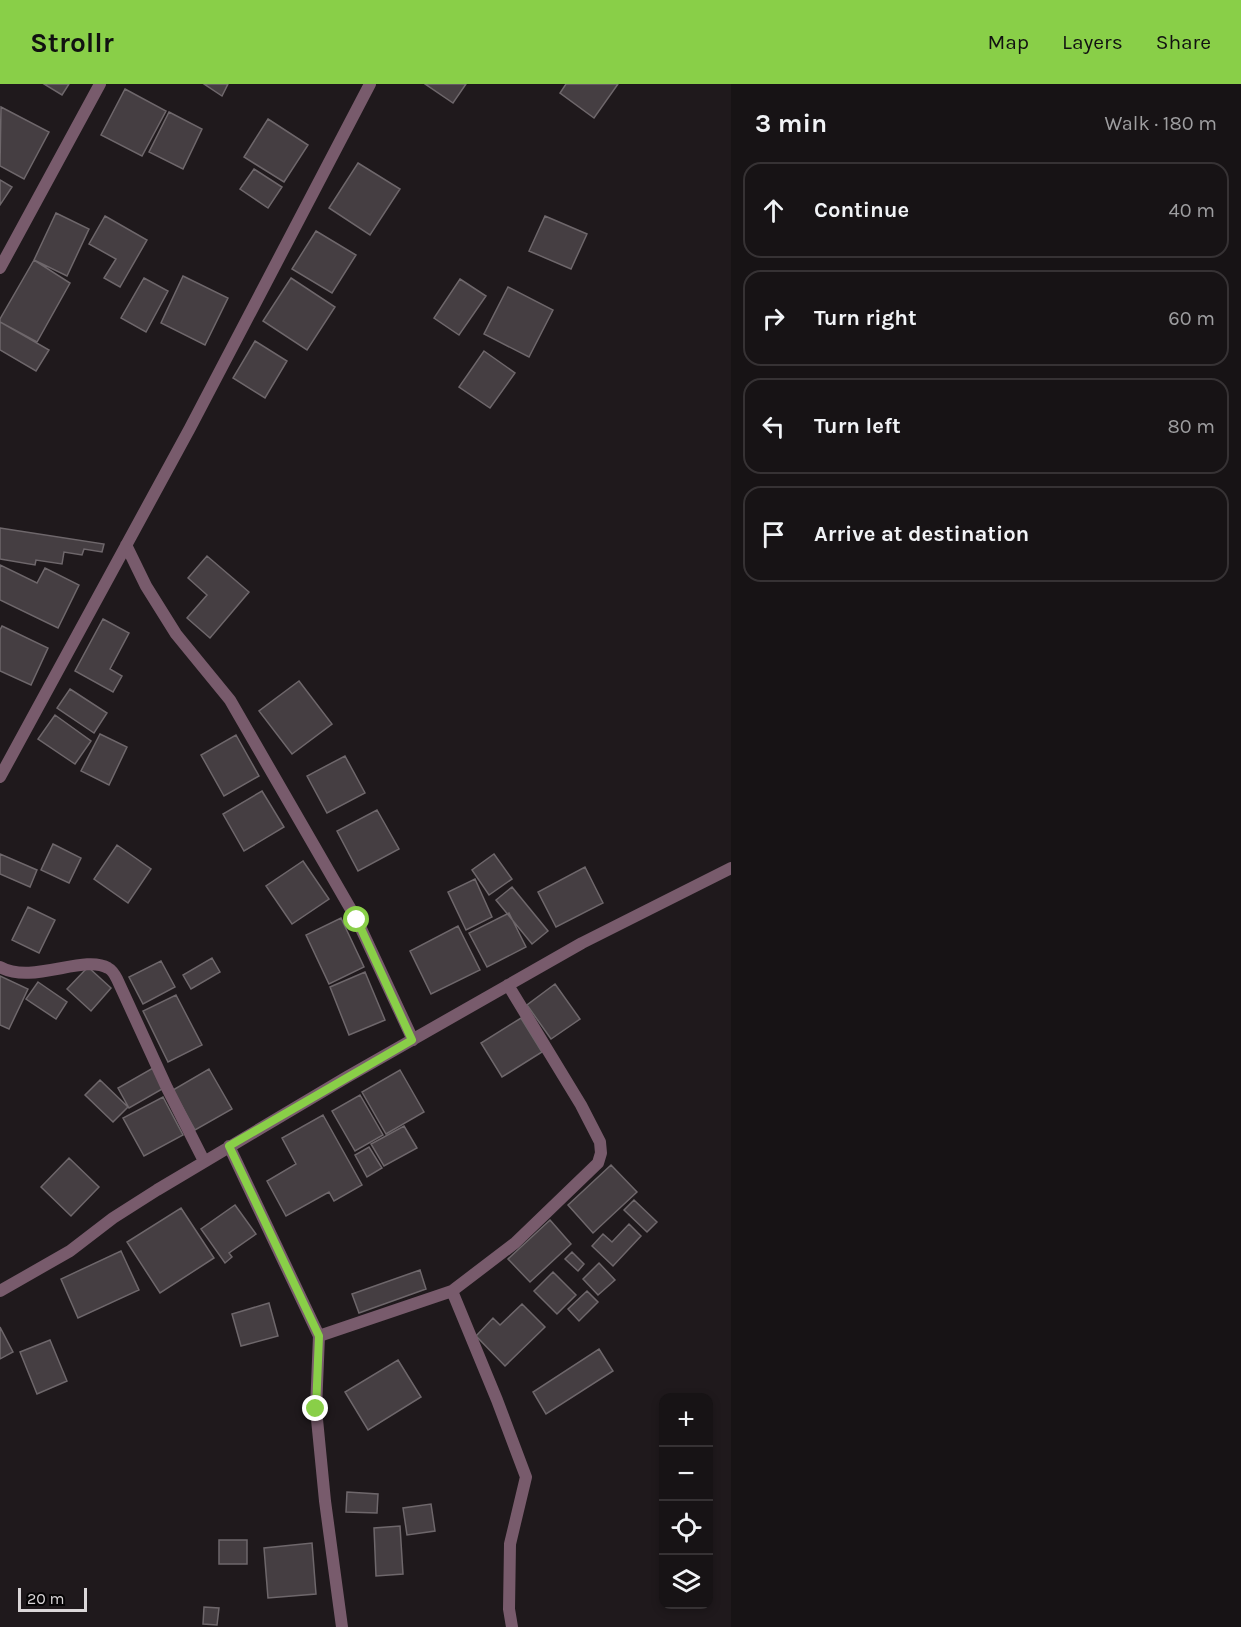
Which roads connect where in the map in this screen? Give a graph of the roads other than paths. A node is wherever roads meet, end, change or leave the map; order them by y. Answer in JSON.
{"nodes":[{"id":1,"x":100,"y":84,"type":"edge"},
{"id":2,"x":370,"y":84,"type":"edge"},
{"id":3,"x":0,"y":268,"type":"edge"},
{"id":4,"x":126,"y":545,"type":"junction"},
{"id":5,"x":0,"y":777,"type":"edge"},
{"id":6,"x":731,"y":868,"type":"edge"},
{"id":7,"x":0,"y":967,"type":"edge"},
{"id":8,"x":508,"y":986,"type":"junction"},
{"id":9,"x":412,"y":1040,"type":"junction"},
{"id":10,"x":229,"y":1146,"type":"junction"},
{"id":11,"x":204,"y":1161,"type":"junction"},
{"id":12,"x":0,"y":1290,"type":"edge"},
{"id":13,"x":452,"y":1291,"type":"junction"},
{"id":14,"x":319,"y":1336,"type":"junction"},
{"id":15,"x":342,"y":1627,"type":"edge"},
{"id":16,"x":512,"y":1627,"type":"edge"}],
"edges":[{"from":1,"to":3,"type":"street"},
{"from":2,"to":4,"type":"street"},
{"from":4,"to":5,"type":"street"},
{"from":4,"to":9,"type":"street"},
{"from":6,"to":8,"type":"street"},
{"from":7,"to":11,"type":"street"},
{"from":8,"to":9,"type":"street"},
{"from":8,"to":13,"type":"street"},
{"from":9,"to":10,"type":"street"},
{"from":10,"to":11,"type":"street"},
{"from":10,"to":14,"type":"street"},
{"from":11,"to":12,"type":"street"},
{"from":13,"to":14,"type":"street"},
{"from":13,"to":16,"type":"street"},
{"from":14,"to":15,"type":"street"}]}
